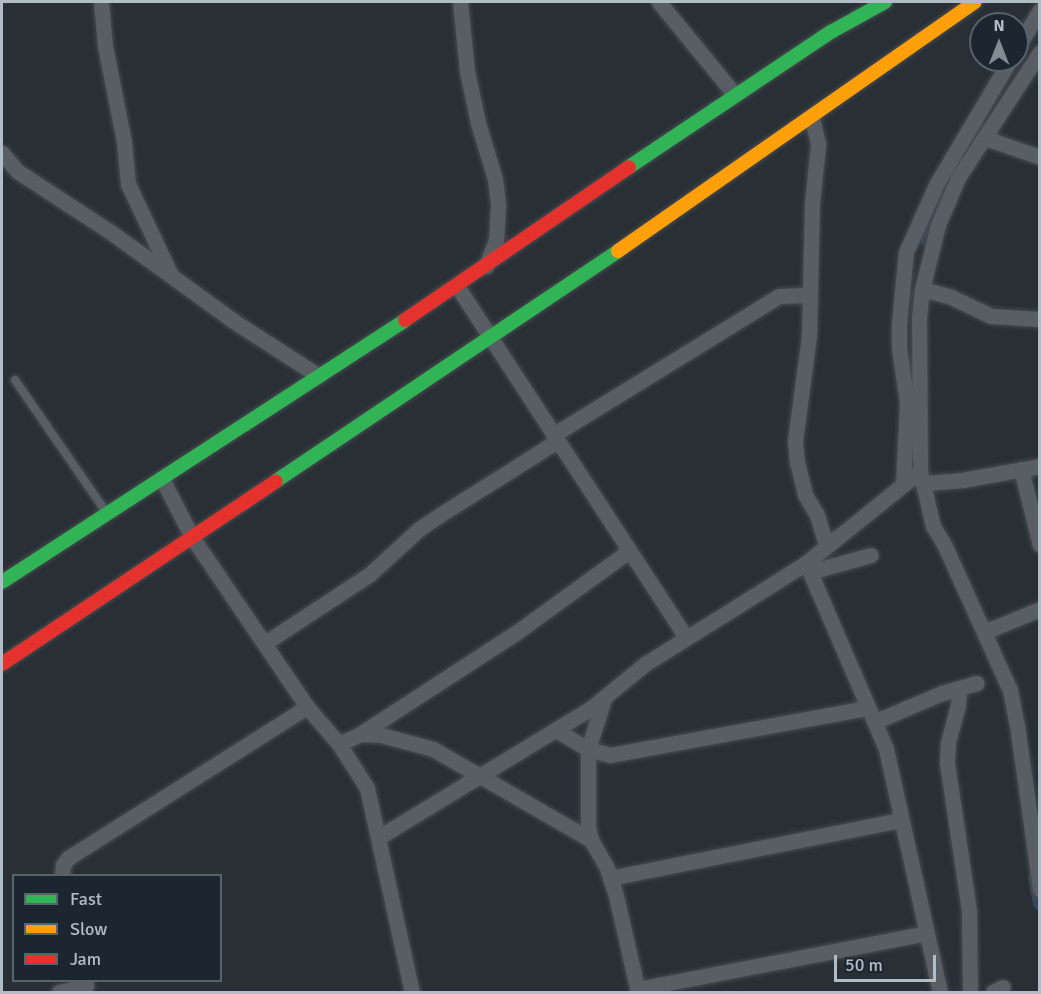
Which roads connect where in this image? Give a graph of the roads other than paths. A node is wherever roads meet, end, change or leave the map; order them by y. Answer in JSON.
{"nodes":[{"id":1,"x":101,"y":2,"type":"edge"},
{"id":2,"x":460,"y":2,"type":"edge"},
{"id":3,"x":659,"y":2,"type":"edge"},
{"id":4,"x":975,"y":2,"type":"edge"},
{"id":5,"x":878,"y":3,"type":"edge"},
{"id":6,"x":1040,"y":10,"type":"edge"},
{"id":7,"x":1029,"y":28,"type":"edge"},
{"id":8,"x":1040,"y":52,"type":"edge"},
{"id":9,"x":1003,"y":72,"type":"edge"},
{"id":10,"x":735,"y":95,"type":"junction"},
{"id":11,"x":812,"y":118,"type":"junction"},
{"id":12,"x":985,"y":138,"type":"junction"},
{"id":13,"x":2,"y":153,"type":"edge"},
{"id":14,"x":1040,"y":157,"type":"edge"},
{"id":15,"x":486,"y":266,"type":"junction"},
{"id":16,"x":171,"y":276,"type":"junction"},
{"id":17,"x":457,"y":286,"type":"junction"},
{"id":18,"x":922,"y":289,"type":"junction"},
{"id":19,"x":809,"y":295,"type":"junction"},
{"id":20,"x":1040,"y":319,"type":"edge"},
{"id":21,"x":915,"y":324,"type":"junction"},
{"id":22,"x":898,"y":338,"type":"junction"},
{"id":23,"x":490,"y":339,"type":"junction"},
{"id":24,"x":319,"y":376,"type":"junction"},
{"id":25,"x":15,"y":380,"type":"dead end"},
{"id":26,"x":555,"y":438,"type":"junction"},
{"id":27,"x":1040,"y":466,"type":"edge"},
{"id":28,"x":1021,"y":469,"type":"junction"},
{"id":29,"x":922,"y":477,"type":"junction"},
{"id":30,"x":162,"y":479,"type":"junction"},
{"id":31,"x":905,"y":483,"type":"junction"},
{"id":32,"x":107,"y":514,"type":"junction"},
{"id":33,"x":192,"y":537,"type":"junction"},
{"id":34,"x":826,"y":544,"type":"junction"},
{"id":35,"x":1040,"y":545,"type":"edge"},
{"id":36,"x":629,"y":551,"type":"junction"},
{"id":37,"x":872,"y":555,"type":"dead end"},
{"id":38,"x":808,"y":567,"type":"junction"},
{"id":39,"x":2,"y":582,"type":"edge"},
{"id":40,"x":1040,"y":609,"type":"edge"},
{"id":41,"x":984,"y":632,"type":"junction"},
{"id":42,"x":686,"y":637,"type":"junction"},
{"id":43,"x":265,"y":643,"type":"junction"},
{"id":44,"x":2,"y":664,"type":"edge"},
{"id":45,"x":977,"y":683,"type":"dead end"},
{"id":46,"x":959,"y":688,"type":"junction"},
{"id":47,"x":604,"y":699,"type":"junction"},
{"id":48,"x":307,"y":707,"type":"junction"},
{"id":49,"x":867,"y":708,"type":"junction"},
{"id":50,"x":874,"y":723,"type":"junction"},
{"id":51,"x":556,"y":729,"type":"junction"},
{"id":52,"x":360,"y":734,"type":"junction"},
{"id":53,"x":339,"y":744,"type":"junction"},
{"id":54,"x":588,"y":749,"type":"junction"},
{"id":55,"x":483,"y":776,"type":"junction"},
{"id":56,"x":901,"y":820,"type":"junction"},
{"id":57,"x":379,"y":837,"type":"junction"},
{"id":58,"x":591,"y":840,"type":"junction"},
{"id":59,"x":62,"y":874,"type":"edge"},
{"id":60,"x":610,"y":878,"type":"junction"},
{"id":61,"x":1040,"y":889,"type":"edge"},
{"id":62,"x":927,"y":933,"type":"junction"},
{"id":63,"x":86,"y":986,"type":"edge"},
{"id":64,"x":637,"y":991,"type":"edge"},
{"id":65,"x":59,"y":993,"type":"edge"},
{"id":66,"x":412,"y":993,"type":"edge"},
{"id":67,"x":940,"y":993,"type":"edge"},
{"id":68,"x":970,"y":993,"type":"edge"}],
"edges":[{"from":1,"to":16,"type":"street"},
{"from":2,"to":15,"type":"street"},
{"from":3,"to":10,"type":"street"},
{"from":4,"to":11,"type":"street"},
{"from":5,"to":10,"type":"street"},
{"from":6,"to":7,"type":"street"},
{"from":8,"to":12,"type":"street"},
{"from":9,"to":22,"type":"street"},
{"from":10,"to":15,"type":"street"},
{"from":11,"to":19,"type":"street"},
{"from":11,"to":23,"type":"street"},
{"from":12,"to":14,"type":"street"},
{"from":12,"to":18,"type":"street"},
{"from":13,"to":16,"type":"street"},
{"from":15,"to":17,"type":"street"},
{"from":16,"to":24,"type":"street"},
{"from":17,"to":23,"type":"street"},
{"from":17,"to":24,"type":"street"},
{"from":18,"to":20,"type":"street"},
{"from":18,"to":21,"type":"street"},
{"from":19,"to":26,"type":"street"},
{"from":19,"to":34,"type":"street"},
{"from":21,"to":22,"type":"street"},
{"from":21,"to":29,"type":"street"},
{"from":22,"to":31,"type":"street"},
{"from":23,"to":26,"type":"street"},
{"from":23,"to":33,"type":"street"},
{"from":24,"to":30,"type":"street"},
{"from":25,"to":32,"type":"lane"},
{"from":26,"to":36,"type":"street"},
{"from":26,"to":43,"type":"street"},
{"from":27,"to":28,"type":"street"},
{"from":28,"to":29,"type":"street"},
{"from":28,"to":35,"type":"street"},
{"from":29,"to":31,"type":"street"},
{"from":29,"to":41,"type":"street"},
{"from":30,"to":32,"type":"street"},
{"from":30,"to":33,"type":"street"},
{"from":31,"to":34,"type":"street"},
{"from":32,"to":39,"type":"street"},
{"from":33,"to":43,"type":"street"},
{"from":33,"to":44,"type":"street"},
{"from":34,"to":38,"type":"street"},
{"from":36,"to":42,"type":"street"},
{"from":36,"to":52,"type":"street"},
{"from":37,"to":38,"type":"street"},
{"from":38,"to":42,"type":"street"},
{"from":38,"to":49,"type":"street"},
{"from":40,"to":41,"type":"street"},
{"from":41,"to":61,"type":"street"},
{"from":42,"to":47,"type":"street"},
{"from":43,"to":48,"type":"street"},
{"from":45,"to":46,"type":"street"},
{"from":46,"to":50,"type":"street"},
{"from":46,"to":68,"type":"street"},
{"from":47,"to":51,"type":"street"},
{"from":47,"to":54,"type":"street"},
{"from":48,"to":53,"type":"street"},
{"from":48,"to":59,"type":"street"},
{"from":49,"to":50,"type":"street"},
{"from":49,"to":54,"type":"street"},
{"from":50,"to":56,"type":"street"},
{"from":51,"to":54,"type":"street"},
{"from":51,"to":55,"type":"street"},
{"from":52,"to":53,"type":"street"},
{"from":52,"to":55,"type":"street"},
{"from":53,"to":57,"type":"street"},
{"from":54,"to":58,"type":"street"},
{"from":55,"to":57,"type":"street"},
{"from":55,"to":58,"type":"street"},
{"from":56,"to":60,"type":"street"},
{"from":56,"to":62,"type":"street"},
{"from":57,"to":66,"type":"street"},
{"from":58,"to":60,"type":"street"},
{"from":60,"to":64,"type":"street"},
{"from":62,"to":64,"type":"street"},
{"from":62,"to":67,"type":"street"},
{"from":63,"to":65,"type":"street"}]}
